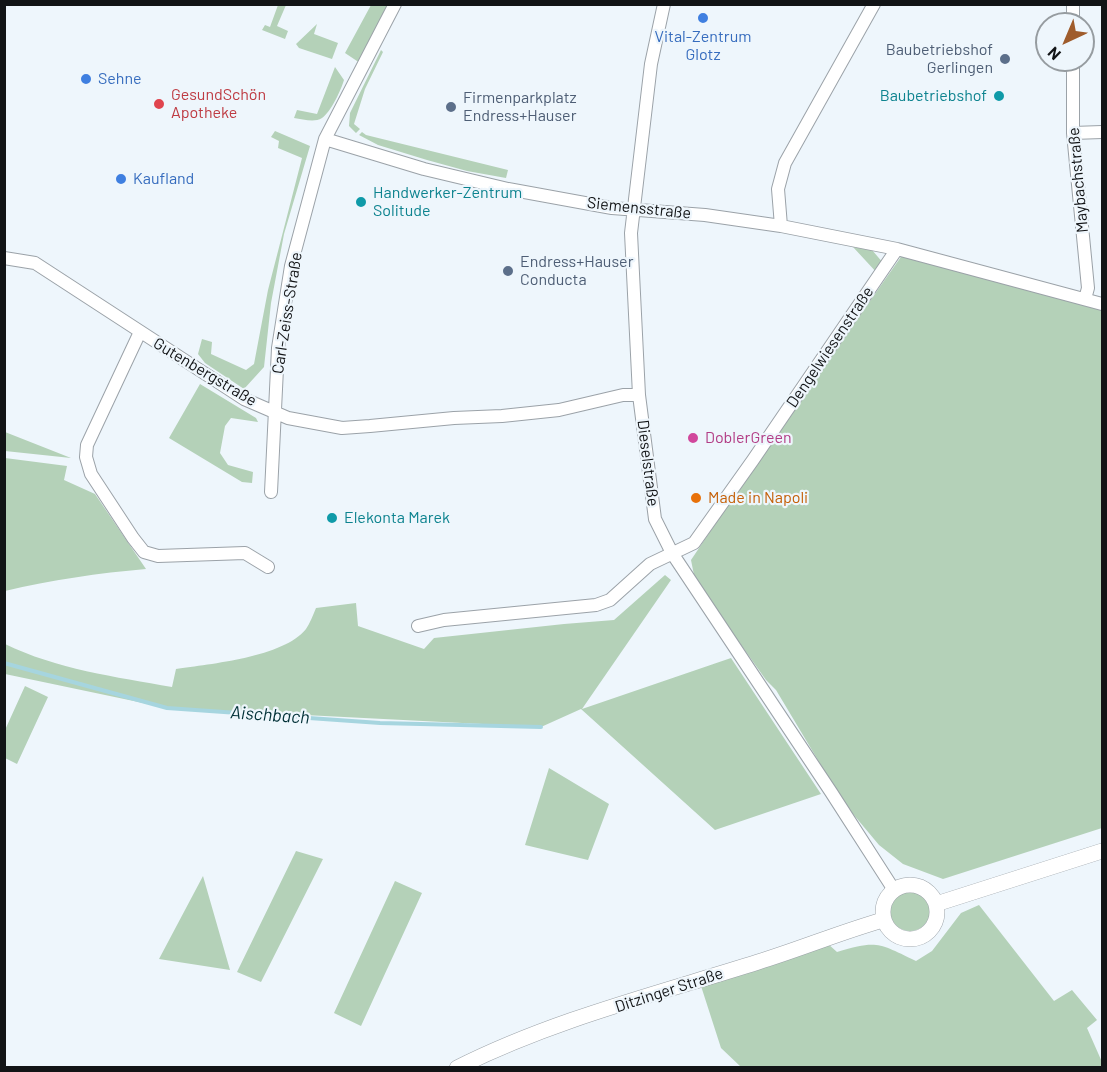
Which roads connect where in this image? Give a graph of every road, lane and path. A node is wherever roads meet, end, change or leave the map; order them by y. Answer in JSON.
{"nodes":[{"id":1,"x":395,"y":4,"type":"edge"},
{"id":2,"x":664,"y":4,"type":"edge"},
{"id":3,"x":874,"y":4,"type":"edge"},
{"id":4,"x":1073,"y":72,"type":"edge"},
{"id":5,"x":1102,"y":132,"type":"edge"},
{"id":6,"x":1073,"y":133,"type":"junction"},
{"id":7,"x":325,"y":139,"type":"junction"},
{"id":8,"x":633,"y":209,"type":"junction"},
{"id":9,"x":781,"y":226,"type":"junction"},
{"id":10,"x":897,"y":249,"type":"junction"},
{"id":11,"x":4,"y":258,"type":"edge"},
{"id":12,"x":1085,"y":299,"type":"junction"},
{"id":13,"x":1102,"y":304,"type":"edge"},
{"id":14,"x":140,"y":332,"type":"junction"},
{"id":15,"x":639,"y":395,"type":"junction"},
{"id":16,"x":275,"y":413,"type":"junction"},
{"id":17,"x":271,"y":492,"type":"dead end"},
{"id":18,"x":672,"y":553,"type":"junction"},
{"id":19,"x":268,"y":567,"type":"dead end"},
{"id":20,"x":418,"y":626,"type":"dead end"},
{"id":21,"x":1102,"y":851,"type":"edge"},
{"id":22,"x":894,"y":890,"type":"junction"},
{"id":23,"x":936,"y":904,"type":"junction"},
{"id":24,"x":883,"y":920,"type":"junction"},
{"id":25,"x":458,"y":1068,"type":"edge"}],
"edges":[{"from":1,"to":7,"type":"street"},
{"from":2,"to":8,"type":"street","name":"Dieselstraße"},
{"from":3,"to":9,"type":"street"},
{"from":4,"to":6,"type":"street","name":"Maybachstraße"},
{"from":5,"to":6,"type":"street"},
{"from":6,"to":12,"type":"street","name":"Maybachstraße"},
{"from":7,"to":8,"type":"street","name":"Siemensstraße"},
{"from":7,"to":16,"type":"street","name":"Carl-Zeiss-Straße"},
{"from":8,"to":9,"type":"street","name":"Siemensstraße"},
{"from":8,"to":15,"type":"street","name":"Dieselstraße"},
{"from":9,"to":10,"type":"street","name":"Siemensstraße"},
{"from":10,"to":12,"type":"street","name":"Siemensstraße"},
{"from":10,"to":18,"type":"street","name":"Dengelwiesenstraße"},
{"from":11,"to":14,"type":"street","name":"Gutenbergstraße"},
{"from":12,"to":13,"type":"street","name":"Siemensstraße"},
{"from":14,"to":16,"type":"street","name":"Gutenbergstraße"},
{"from":14,"to":19,"type":"street"},
{"from":15,"to":16,"type":"street","name":"Gutenbergstraße"},
{"from":15,"to":18,"type":"street","name":"Dieselstraße"},
{"from":16,"to":17,"type":"street","name":"Carl-Zeiss-Straße"},
{"from":18,"to":20,"type":"street"},
{"from":18,"to":22,"type":"street","name":"Dieselstraße"},
{"from":21,"to":23,"type":"main road"},
{"from":22,"to":23,"type":"main road"},
{"from":22,"to":24,"type":"main road"},
{"from":23,"to":24,"type":"main road"},
{"from":24,"to":25,"type":"main road","name":"Ditzinger Straße"}]}
